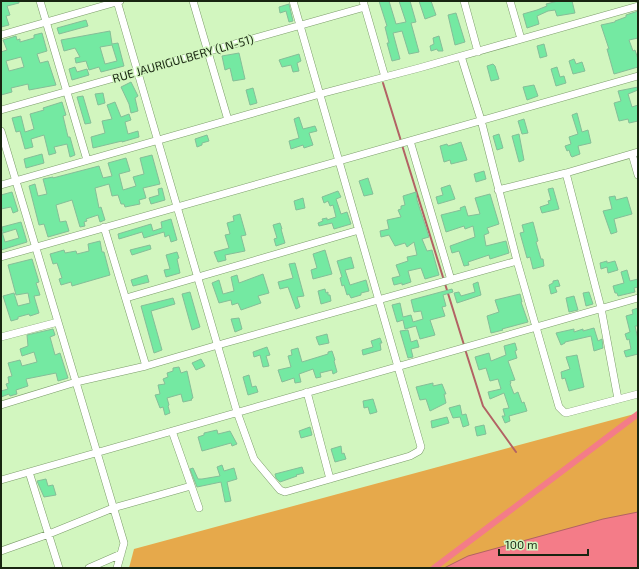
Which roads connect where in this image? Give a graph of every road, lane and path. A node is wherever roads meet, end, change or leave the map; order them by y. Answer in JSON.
{"nodes":[{"id":1,"x":40,"y":1,"type":"edge"},
{"id":2,"x":118,"y":1,"type":"edge"},
{"id":3,"x":193,"y":1,"type":"edge"},
{"id":4,"x":293,"y":1,"type":"edge"},
{"id":5,"x":464,"y":1,"type":"edge"},
{"id":6,"x":510,"y":1,"type":"edge"},
{"id":7,"x":364,"y":4,"type":"edge"},
{"id":8,"x":638,"y":6,"type":"edge"},
{"id":9,"x":46,"y":22,"type":"junction"},
{"id":10,"x":300,"y":26,"type":"junction"},
{"id":11,"x":1,"y":35,"type":"edge"},
{"id":12,"x":521,"y":39,"type":"junction"},
{"id":13,"x":208,"y":52,"type":"junction"},
{"id":14,"x":478,"y":52,"type":"junction"},
{"id":15,"x":461,"y":56,"type":"junction"},
{"id":16,"x":138,"y":72,"type":"junction"},
{"id":17,"x":638,"y":76,"type":"edge"},
{"id":18,"x":386,"y":77,"type":"junction"},
{"id":19,"x":67,"y":92,"type":"junction"},
{"id":20,"x":320,"y":94,"type":"junction"},
{"id":21,"x":1,"y":110,"type":"edge"},
{"id":22,"x":228,"y":120,"type":"junction"},
{"id":23,"x":481,"y":120,"type":"junction"},
{"id":24,"x":1,"y":131,"type":"edge"},
{"id":25,"x":158,"y":140,"type":"junction"},
{"id":26,"x":410,"y":141,"type":"junction"},
{"id":27,"x":635,"y":153,"type":"edge"},
{"id":28,"x":87,"y":160,"type":"junction"},
{"id":29,"x":339,"y":161,"type":"junction"},
{"id":30,"x":566,"y":173,"type":"junction"},
{"id":31,"x":638,"y":175,"type":"edge"},
{"id":32,"x":16,"y":181,"type":"junction"},
{"id":33,"x":1,"y":185,"type":"edge"},
{"id":34,"x":498,"y":190,"type":"junction"},
{"id":35,"x":177,"y":207,"type":"junction"},
{"id":36,"x":104,"y":227,"type":"junction"},
{"id":37,"x":359,"y":230,"type":"junction"},
{"id":38,"x":36,"y":247,"type":"junction"},
{"id":39,"x":1,"y":257,"type":"edge"},
{"id":40,"x":517,"y":262,"type":"junction"},
{"id":41,"x":198,"y":277,"type":"junction"},
{"id":42,"x":451,"y":280,"type":"junction"},
{"id":43,"x":126,"y":298,"type":"junction"},
{"id":44,"x":638,"y":298,"type":"edge"},
{"id":45,"x":379,"y":300,"type":"junction"},
{"id":46,"x":601,"y":308,"type":"junction"},
{"id":47,"x":58,"y":322,"type":"junction"},
{"id":48,"x":536,"y":326,"type":"junction"},
{"id":49,"x":1,"y":337,"type":"edge"},
{"id":50,"x":218,"y":345,"type":"junction"},
{"id":51,"x":146,"y":366,"type":"junction"},
{"id":52,"x":398,"y":366,"type":"junction"},
{"id":53,"x":76,"y":382,"type":"junction"},
{"id":54,"x":307,"y":392,"type":"junction"},
{"id":55,"x":638,"y":394,"type":"edge"},
{"id":56,"x":618,"y":399,"type":"junction"},
{"id":57,"x":1,"y":406,"type":"edge"},
{"id":58,"x":237,"y":412,"type":"junction"},
{"id":59,"x":172,"y":431,"type":"junction"},
{"id":60,"x":97,"y":452,"type":"junction"},
{"id":61,"x":29,"y":472,"type":"junction"},
{"id":62,"x":330,"y":479,"type":"junction"},
{"id":63,"x":1,"y":480,"type":"edge"},
{"id":64,"x":191,"y":486,"type":"junction"},
{"id":65,"x":114,"y":508,"type":"junction"},
{"id":66,"x":199,"y":508,"type":"dead end"},
{"id":67,"x":49,"y":534,"type":"junction"},
{"id":68,"x":1,"y":551,"type":"edge"},
{"id":69,"x":121,"y":554,"type":"junction"},
{"id":70,"x":59,"y":568,"type":"edge"},
{"id":71,"x":89,"y":568,"type":"edge"},
{"id":72,"x":118,"y":568,"type":"edge"}],
"edges":[{"from":1,"to":9,"type":"street"},
{"from":2,"to":9,"type":"street"},
{"from":2,"to":16,"type":"street"},
{"from":3,"to":13,"type":"street"},
{"from":4,"to":10,"type":"street"},
{"from":5,"to":14,"type":"street"},
{"from":6,"to":12,"type":"street"},
{"from":7,"to":10,"type":"street","name":"RUE JAURIGULBERY (LN-51)"},
{"from":7,"to":18,"type":"street"},
{"from":8,"to":12,"type":"street"},
{"from":9,"to":11,"type":"street"},
{"from":9,"to":19,"type":"street"},
{"from":10,"to":13,"type":"street","name":"RUE JAURIGULBERY (LN-51)"},
{"from":10,"to":20,"type":"street"},
{"from":12,"to":14,"type":"street"},
{"from":13,"to":16,"type":"street","name":"RUE JAURIGULBERY (LN-51)"},
{"from":13,"to":22,"type":"street"},
{"from":14,"to":15,"type":"street"},
{"from":15,"to":18,"type":"street"},
{"from":15,"to":23,"type":"street"},
{"from":16,"to":19,"type":"street","name":"RUE JAURIGULBERY (LN-51)"},
{"from":16,"to":25,"type":"street"},
{"from":17,"to":23,"type":"street"},
{"from":18,"to":20,"type":"street"},
{"from":19,"to":21,"type":"street","name":"RUE JAURIGULBERY (LN-51)"},
{"from":19,"to":28,"type":"street"},
{"from":20,"to":22,"type":"street"},
{"from":20,"to":29,"type":"street"},
{"from":22,"to":25,"type":"street"},
{"from":23,"to":26,"type":"street"},
{"from":23,"to":34,"type":"street"},
{"from":24,"to":32,"type":"street"},
{"from":25,"to":28,"type":"street"},
{"from":25,"to":35,"type":"street"},
{"from":26,"to":29,"type":"street"},
{"from":26,"to":42,"type":"street"},
{"from":27,"to":30,"type":"street"},
{"from":27,"to":31,"type":"street"},
{"from":28,"to":32,"type":"street"},
{"from":29,"to":35,"type":"street"},
{"from":29,"to":37,"type":"street"},
{"from":30,"to":34,"type":"street"},
{"from":30,"to":46,"type":"street"},
{"from":32,"to":33,"type":"street"},
{"from":32,"to":38,"type":"street"},
{"from":34,"to":40,"type":"street"},
{"from":35,"to":36,"type":"street"},
{"from":35,"to":41,"type":"street"},
{"from":36,"to":38,"type":"street"},
{"from":36,"to":43,"type":"street"},
{"from":37,"to":41,"type":"street"},
{"from":37,"to":45,"type":"street"},
{"from":38,"to":39,"type":"street"},
{"from":38,"to":47,"type":"street"},
{"from":40,"to":42,"type":"street"},
{"from":40,"to":48,"type":"street"},
{"from":41,"to":43,"type":"street"},
{"from":41,"to":50,"type":"street"},
{"from":42,"to":45,"type":"street"},
{"from":43,"to":51,"type":"street"},
{"from":44,"to":46,"type":"street"},
{"from":45,"to":50,"type":"street"},
{"from":45,"to":52,"type":"street"},
{"from":46,"to":48,"type":"street"},
{"from":46,"to":56,"type":"street"},
{"from":47,"to":49,"type":"street"},
{"from":47,"to":53,"type":"street"},
{"from":48,"to":52,"type":"street"},
{"from":48,"to":56,"type":"street"},
{"from":50,"to":51,"type":"street"},
{"from":50,"to":58,"type":"street"},
{"from":51,"to":53,"type":"street"},
{"from":52,"to":54,"type":"street"},
{"from":52,"to":62,"type":"street"},
{"from":53,"to":57,"type":"street"},
{"from":53,"to":60,"type":"street"},
{"from":54,"to":58,"type":"street"},
{"from":54,"to":62,"type":"street"},
{"from":55,"to":56,"type":"street"},
{"from":58,"to":59,"type":"street"},
{"from":58,"to":62,"type":"street"},
{"from":59,"to":60,"type":"street"},
{"from":59,"to":64,"type":"street"},
{"from":60,"to":61,"type":"street"},
{"from":60,"to":65,"type":"street"},
{"from":61,"to":63,"type":"street"},
{"from":61,"to":67,"type":"street"},
{"from":64,"to":65,"type":"street"},
{"from":64,"to":66,"type":"street"},
{"from":65,"to":67,"type":"street"},
{"from":65,"to":69,"type":"street"},
{"from":67,"to":68,"type":"street"},
{"from":67,"to":70,"type":"street"},
{"from":69,"to":71,"type":"street"},
{"from":69,"to":72,"type":"street"}]}
